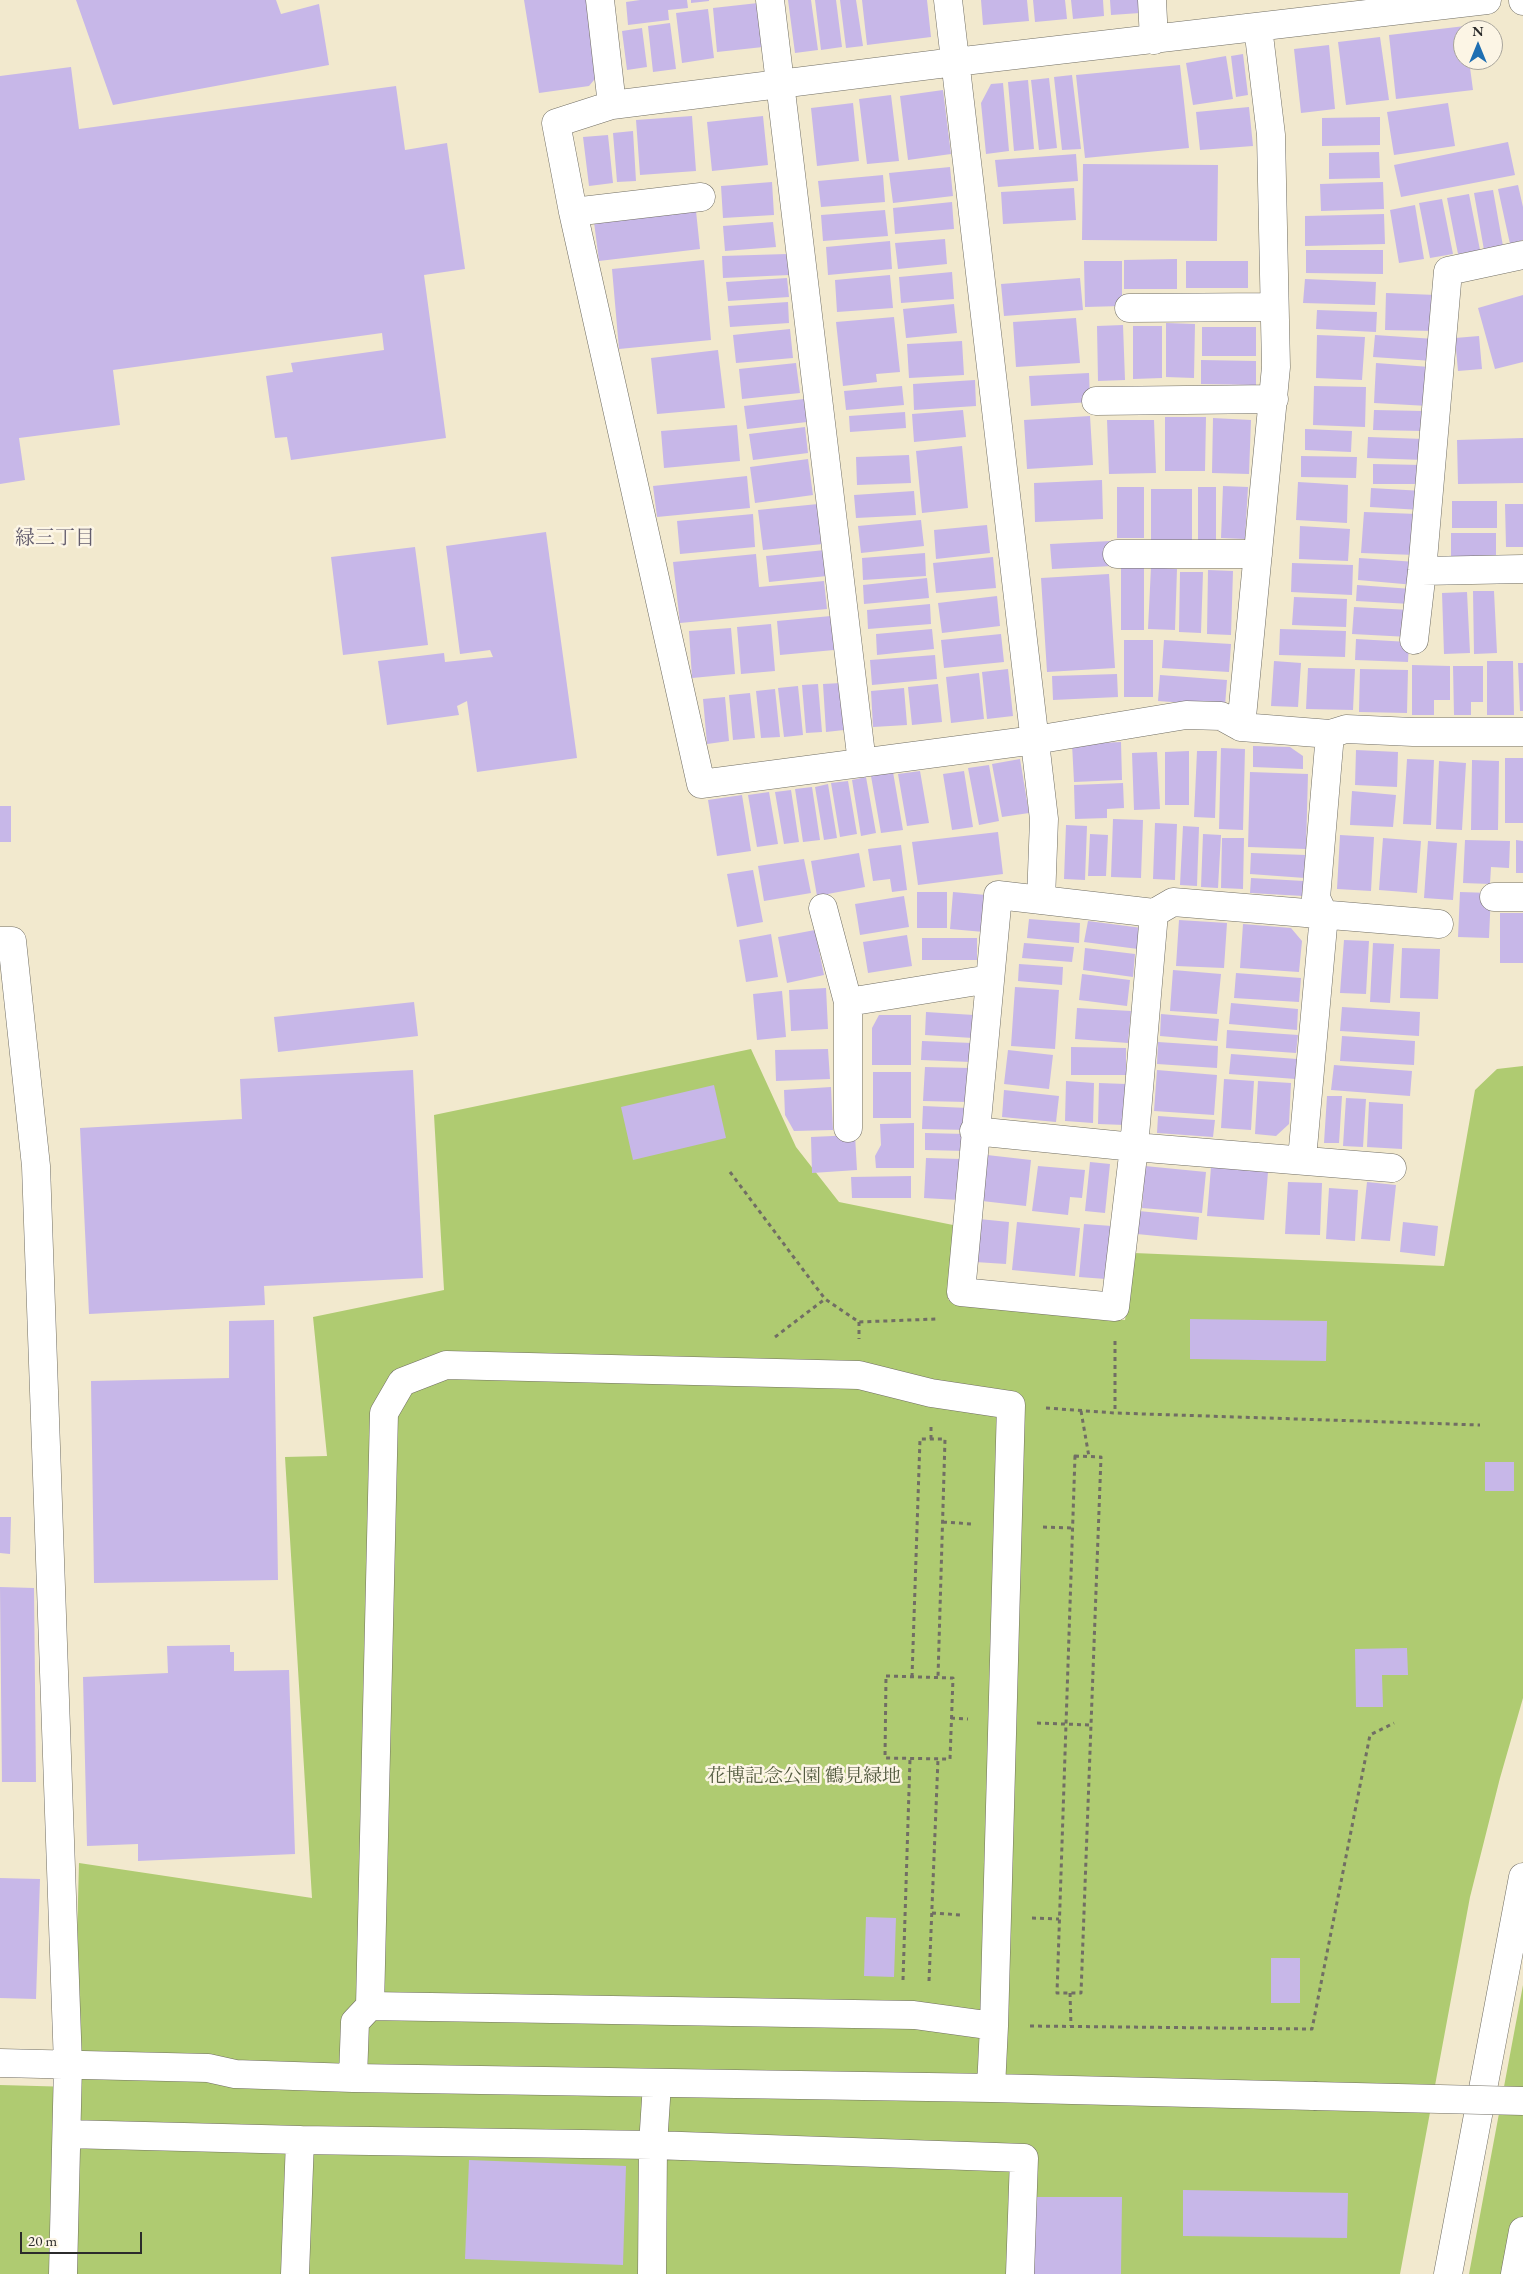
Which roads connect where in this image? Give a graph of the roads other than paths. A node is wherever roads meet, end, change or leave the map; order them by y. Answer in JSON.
{"nodes":[{"id":1,"x":600,"y":0,"type":"edge"},
{"id":2,"x":770,"y":0,"type":"edge"},
{"id":3,"x":948,"y":0,"type":"edge"},
{"id":4,"x":1152,"y":0,"type":"edge"},
{"id":5,"x":1487,"y":0,"type":"edge"},
{"id":6,"x":1258,"y":27,"type":"junction"},
{"id":7,"x":1154,"y":40,"type":"junction"},
{"id":8,"x":955,"y":62,"type":"junction"},
{"id":9,"x":781,"y":84,"type":"junction"},
{"id":10,"x":612,"y":105,"type":"junction"},
{"id":11,"x":701,"y":197,"type":"dead end"},
{"id":12,"x":573,"y":212,"type":"junction"},
{"id":13,"x":1523,"y":254,"type":"edge"},
{"id":14,"x":1274,"y":307,"type":"junction"},
{"id":15,"x":1129,"y":308,"type":"dead end"},
{"id":16,"x":1274,"y":399,"type":"junction"},
{"id":17,"x":1096,"y":401,"type":"dead end"},
{"id":18,"x":1117,"y":554,"type":"dead end"},
{"id":19,"x":1258,"y":554,"type":"junction"},
{"id":20,"x":1523,"y":569,"type":"edge"},
{"id":21,"x":1422,"y":571,"type":"junction"},
{"id":22,"x":1414,"y":640,"type":"dead end"},
{"id":23,"x":1241,"y":727,"type":"junction"},
{"id":24,"x":1523,"y":732,"type":"edge"},
{"id":25,"x":1330,"y":734,"type":"junction"},
{"id":26,"x":1035,"y":740,"type":"junction"},
{"id":27,"x":862,"y":763,"type":"junction"},
{"id":28,"x":1494,"y":897,"type":"dead end"},
{"id":29,"x":1523,"y":897,"type":"edge"},
{"id":30,"x":1042,"y":900,"type":"junction"},
{"id":31,"x":823,"y":908,"type":"dead end"},
{"id":32,"x":1154,"y":913,"type":"junction"},
{"id":33,"x":1324,"y":915,"type":"junction"},
{"id":34,"x":1439,"y":924,"type":"dead end"},
{"id":35,"x":0,"y":941,"type":"edge"},
{"id":36,"x":990,"y":979,"type":"junction"},
{"id":37,"x":848,"y":1002,"type":"junction"},
{"id":38,"x":848,"y":1128,"type":"dead end"},
{"id":39,"x":974,"y":1131,"type":"junction"},
{"id":40,"x":1134,"y":1147,"type":"junction"},
{"id":41,"x":1302,"y":1159,"type":"junction"},
{"id":42,"x":1392,"y":1168,"type":"dead end"},
{"id":43,"x":1523,"y":1878,"type":"edge"},
{"id":44,"x":370,"y":2006,"type":"junction"},
{"id":45,"x":994,"y":2026,"type":"junction"},
{"id":46,"x":0,"y":2063,"type":"edge"},
{"id":47,"x":68,"y":2066,"type":"junction"},
{"id":48,"x":353,"y":2078,"type":"junction"},
{"id":49,"x":656,"y":2084,"type":"junction"},
{"id":50,"x":991,"y":2088,"type":"junction"},
{"id":51,"x":1523,"y":2101,"type":"edge"},
{"id":52,"x":67,"y":2134,"type":"junction"},
{"id":53,"x":300,"y":2140,"type":"junction"},
{"id":54,"x":653,"y":2145,"type":"junction"},
{"id":55,"x":1523,"y":2231,"type":"edge"},
{"id":56,"x":63,"y":2274,"type":"edge"},
{"id":57,"x":295,"y":2274,"type":"edge"},
{"id":58,"x":652,"y":2274,"type":"edge"},
{"id":59,"x":1020,"y":2274,"type":"edge"},
{"id":60,"x":1448,"y":2274,"type":"edge"},
{"id":61,"x":1515,"y":2274,"type":"edge"}],
"edges":[{"from":1,"to":10,"type":"street"},
{"from":2,"to":9,"type":"street"},
{"from":3,"to":8,"type":"street"},
{"from":4,"to":7,"type":"street"},
{"from":5,"to":6,"type":"street"},
{"from":6,"to":7,"type":"street"},
{"from":6,"to":14,"type":"street"},
{"from":7,"to":8,"type":"street"},
{"from":8,"to":9,"type":"street"},
{"from":8,"to":26,"type":"street"},
{"from":9,"to":10,"type":"street"},
{"from":9,"to":27,"type":"street"},
{"from":10,"to":12,"type":"street"},
{"from":11,"to":12,"type":"street"},
{"from":12,"to":27,"type":"street"},
{"from":13,"to":21,"type":"street"},
{"from":14,"to":15,"type":"street"},
{"from":14,"to":16,"type":"street"},
{"from":16,"to":17,"type":"street"},
{"from":16,"to":19,"type":"street"},
{"from":18,"to":19,"type":"street"},
{"from":19,"to":23,"type":"street"},
{"from":20,"to":21,"type":"street"},
{"from":21,"to":22,"type":"street"},
{"from":23,"to":25,"type":"street"},
{"from":23,"to":26,"type":"street"},
{"from":24,"to":25,"type":"street"},
{"from":25,"to":33,"type":"street"},
{"from":26,"to":27,"type":"street"},
{"from":26,"to":30,"type":"street"},
{"from":28,"to":29,"type":"street"},
{"from":30,"to":32,"type":"street"},
{"from":30,"to":36,"type":"street"},
{"from":31,"to":37,"type":"street"},
{"from":32,"to":33,"type":"street"},
{"from":32,"to":40,"type":"street"},
{"from":33,"to":34,"type":"street"},
{"from":33,"to":41,"type":"street"},
{"from":35,"to":47,"type":"street"},
{"from":36,"to":37,"type":"street"},
{"from":36,"to":39,"type":"street"},
{"from":37,"to":38,"type":"street"},
{"from":39,"to":40,"type":"street"},
{"from":39,"to":40,"type":"street"},
{"from":40,"to":41,"type":"street"},
{"from":41,"to":42,"type":"street"},
{"from":43,"to":60,"type":"street"},
{"from":44,"to":45,"type":"street"},
{"from":44,"to":45,"type":"street"},
{"from":44,"to":48,"type":"street"},
{"from":45,"to":50,"type":"street"},
{"from":46,"to":47,"type":"street"},
{"from":47,"to":48,"type":"street"},
{"from":47,"to":52,"type":"street"},
{"from":48,"to":49,"type":"street"},
{"from":49,"to":50,"type":"street"},
{"from":49,"to":54,"type":"street"},
{"from":50,"to":51,"type":"street","bridge":true},
{"from":52,"to":53,"type":"street"},
{"from":52,"to":56,"type":"street"},
{"from":53,"to":54,"type":"street"},
{"from":53,"to":57,"type":"street"},
{"from":54,"to":58,"type":"street"},
{"from":54,"to":59,"type":"street"},
{"from":55,"to":61,"type":"street"}]}
